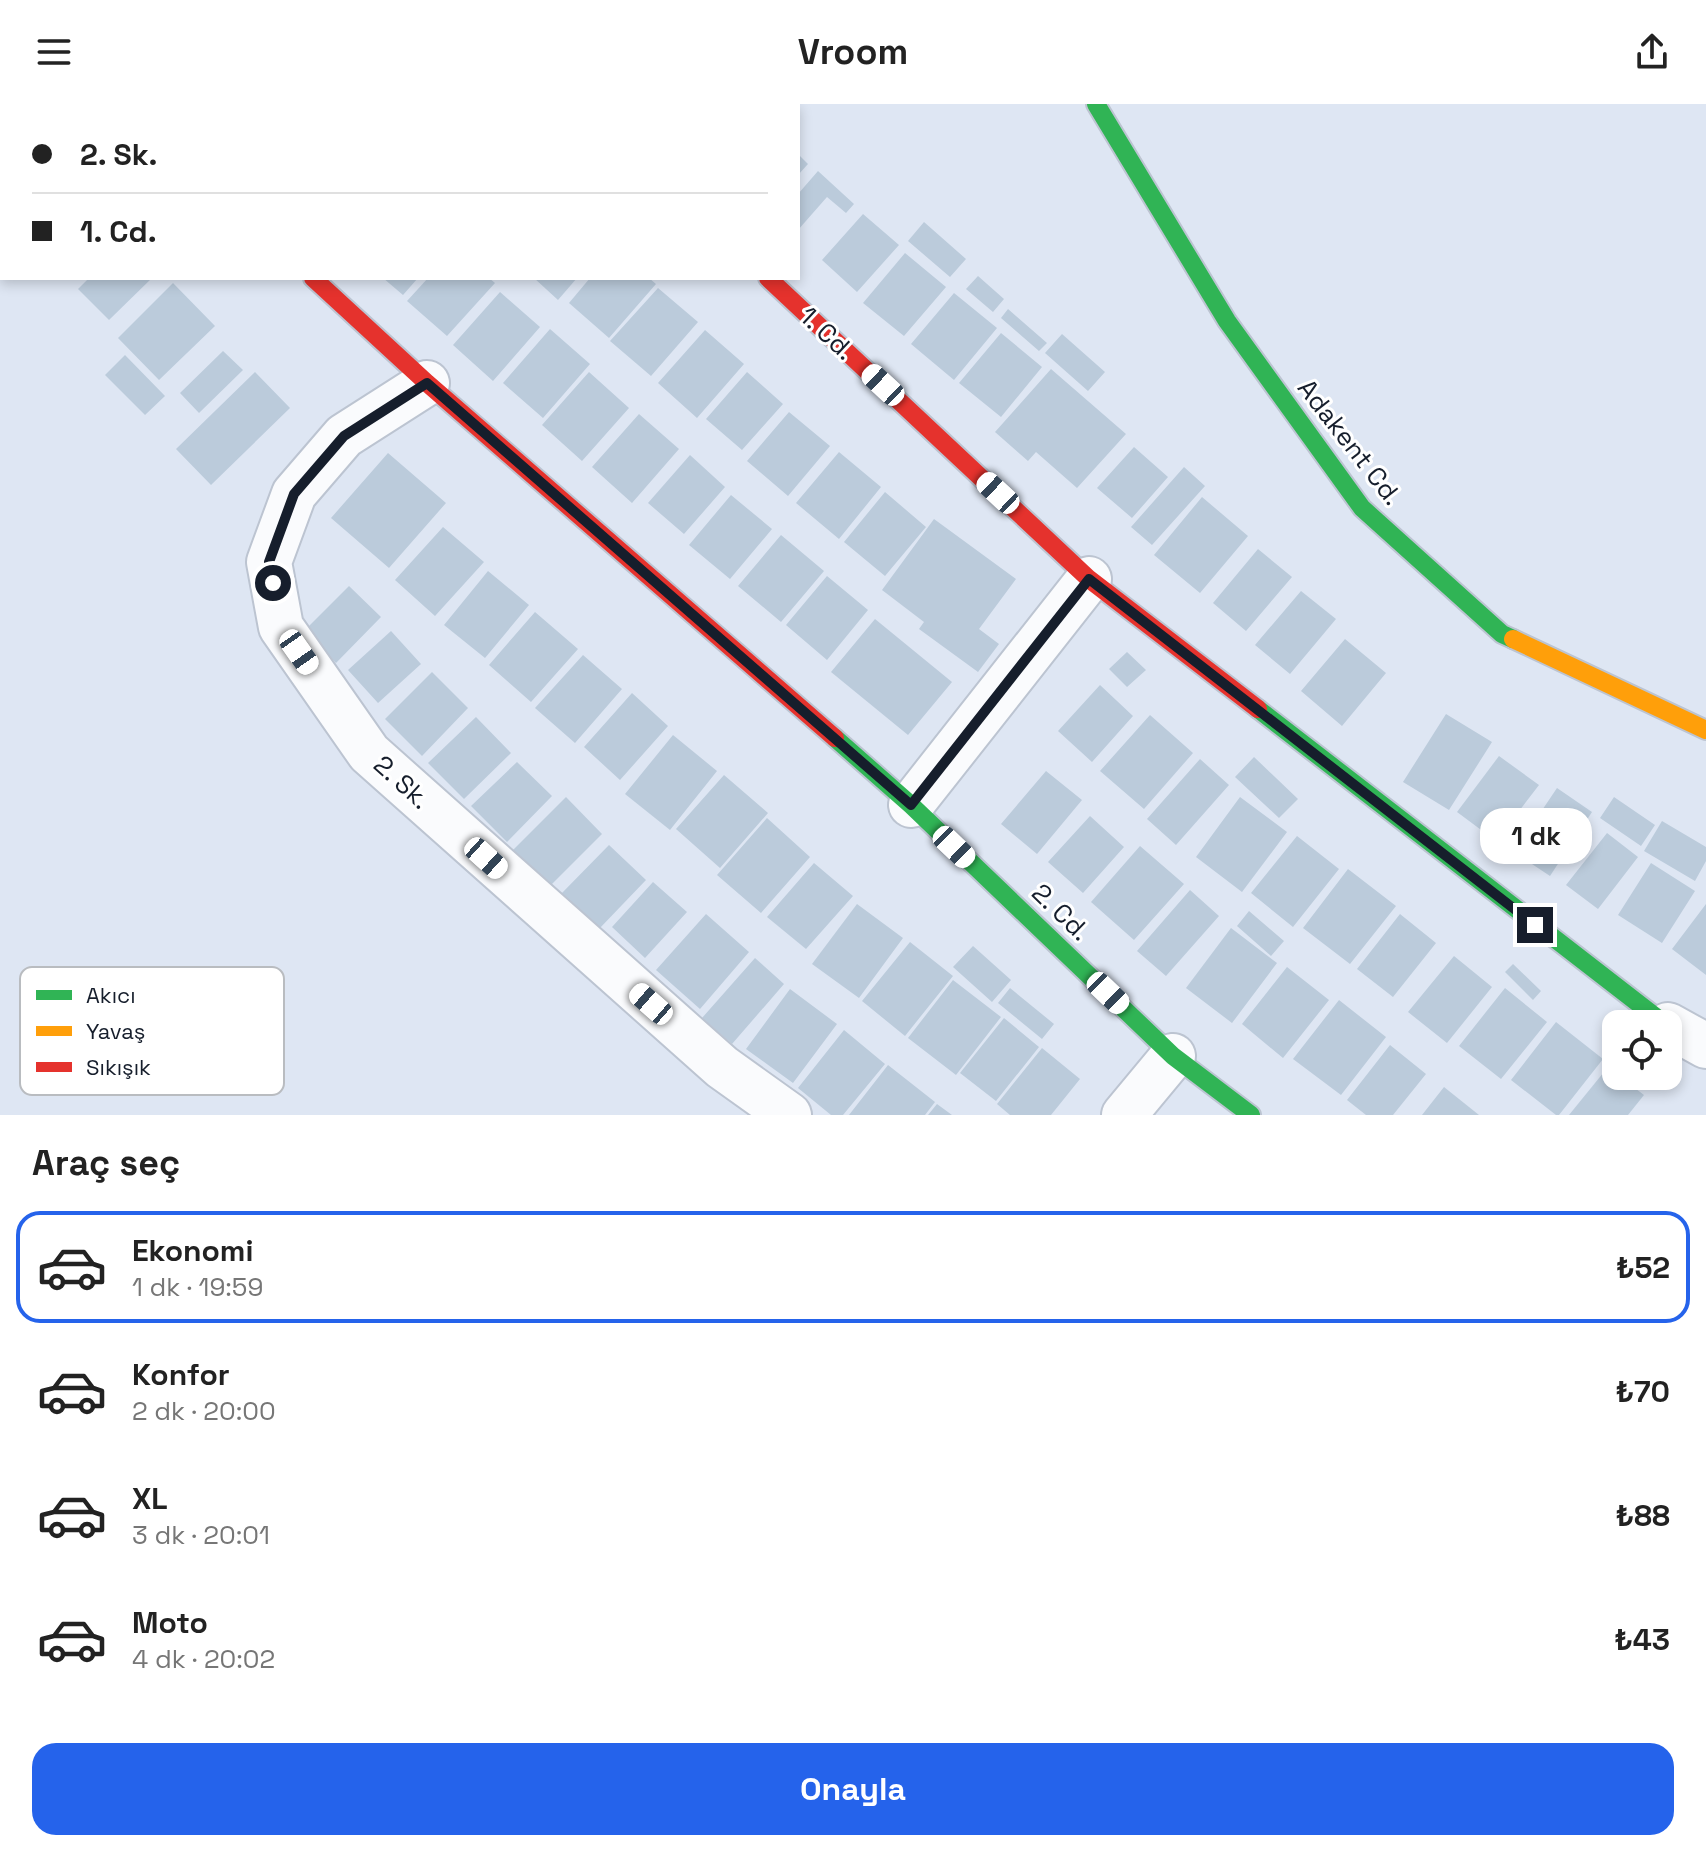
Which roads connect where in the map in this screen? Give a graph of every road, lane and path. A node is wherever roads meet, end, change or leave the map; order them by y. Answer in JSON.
{"nodes":[{"id":1,"x":1096,"y":104,"type":"edge"},
{"id":2,"x":315,"y":280,"type":"edge"},
{"id":3,"x":770,"y":280,"type":"edge"},
{"id":4,"x":427,"y":383,"type":"junction"},
{"id":5,"x":1089,"y":579,"type":"junction"},
{"id":6,"x":1706,"y":730,"type":"edge"},
{"id":7,"x":911,"y":805,"type":"junction"},
{"id":8,"x":1648,"y":1010,"type":"edge"},
{"id":9,"x":1682,"y":1033,"type":"edge"},
{"id":10,"x":1706,"y":1046,"type":"edge"},
{"id":11,"x":1173,"y":1056,"type":"junction"},
{"id":12,"x":789,"y":1115,"type":"edge"},
{"id":13,"x":1124,"y":1115,"type":"edge"},
{"id":14,"x":1251,"y":1115,"type":"edge"}],
"edges":[{"from":1,"to":6,"type":"street","name":"Adakent Cd."},
{"from":2,"to":4,"type":"street"},
{"from":3,"to":5,"type":"street","name":"1. Cd."},
{"from":4,"to":7,"type":"street"},
{"from":4,"to":12,"type":"street","name":"2. Sk."},
{"from":5,"to":7,"type":"street"},
{"from":5,"to":8,"type":"street","name":"1. Cd."},
{"from":7,"to":11,"type":"street","name":"2. Cd."},
{"from":9,"to":10,"type":"street","name":"1. Cd."},
{"from":11,"to":13,"type":"street"},
{"from":11,"to":14,"type":"street","name":"2. Cd."}]}
